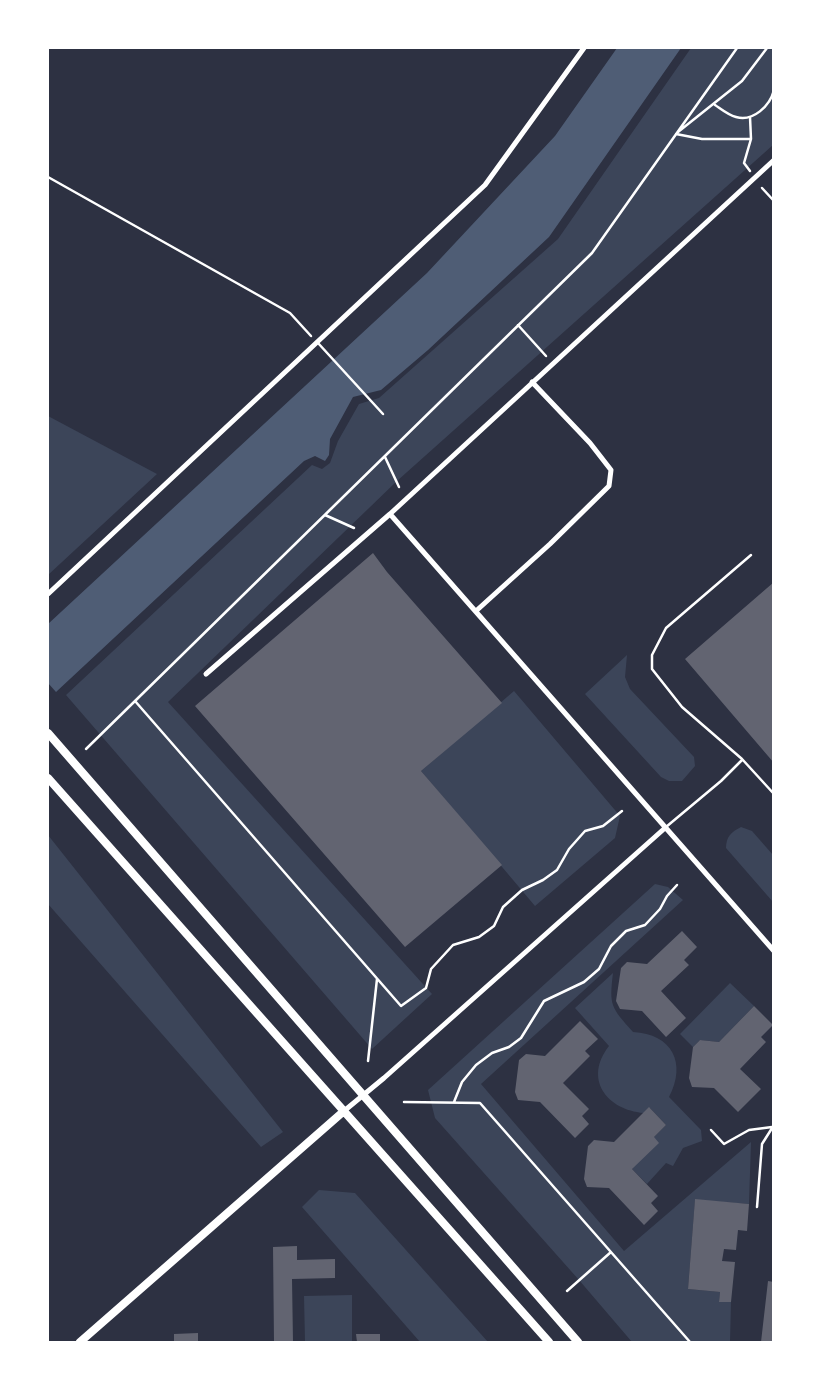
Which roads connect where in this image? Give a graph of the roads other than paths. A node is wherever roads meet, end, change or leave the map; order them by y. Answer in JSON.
{"nodes":[{"id":1,"x":584,"y":48,"type":"edge"},
{"id":2,"x":774,"y":160,"type":"edge"},
{"id":3,"x":317,"y":342,"type":"junction"},
{"id":4,"x":532,"y":382,"type":"junction"},
{"id":5,"x":383,"y":414,"type":"dead end"},
{"id":6,"x":390,"y":514,"type":"junction"},
{"id":7,"x":751,"y":554,"type":"dead end"},
{"id":8,"x":48,"y":594,"type":"edge"},
{"id":9,"x":476,"y":611,"type":"junction"},
{"id":10,"x":206,"y":674,"type":"dead end"},
{"id":11,"x":48,"y":733,"type":"edge"},
{"id":12,"x":742,"y":759,"type":"junction"},
{"id":13,"x":49,"y":780,"type":"edge"},
{"id":14,"x":774,"y":794,"type":"edge"},
{"id":15,"x":665,"y":828,"type":"junction"},
{"id":16,"x":774,"y":951,"type":"edge"},
{"id":17,"x":364,"y":1096,"type":"junction"},
{"id":18,"x":344,"y":1112,"type":"junction"},
{"id":19,"x":772,"y":1126,"type":"edge"},
{"id":20,"x":710,"y":1130,"type":"dead end"},
{"id":21,"x":758,"y":1207,"type":"dead end"},
{"id":22,"x":80,"y":1342,"type":"edge"},
{"id":23,"x":549,"y":1342,"type":"edge"},
{"id":24,"x":578,"y":1342,"type":"edge"}],
"edges":[{"from":1,"to":3,"type":"street"},
{"from":2,"to":4,"type":"street"},
{"from":3,"to":5,"type":"lane"},
{"from":3,"to":8,"type":"street"},
{"from":4,"to":6,"type":"street"},
{"from":4,"to":9,"type":"street"},
{"from":6,"to":9,"type":"street"},
{"from":6,"to":10,"type":"street"},
{"from":7,"to":12,"type":"lane"},
{"from":9,"to":15,"type":"street"},
{"from":11,"to":17,"type":"main road"},
{"from":12,"to":14,"type":"lane"},
{"from":12,"to":15,"type":"lane"},
{"from":13,"to":18,"type":"main road"},
{"from":15,"to":16,"type":"street"},
{"from":15,"to":17,"type":"street"},
{"from":17,"to":18,"type":"street"},
{"from":17,"to":24,"type":"main road"},
{"from":18,"to":22,"type":"main road"},
{"from":18,"to":23,"type":"main road"},
{"from":19,"to":20,"type":"lane"},
{"from":19,"to":21,"type":"lane"}]}
